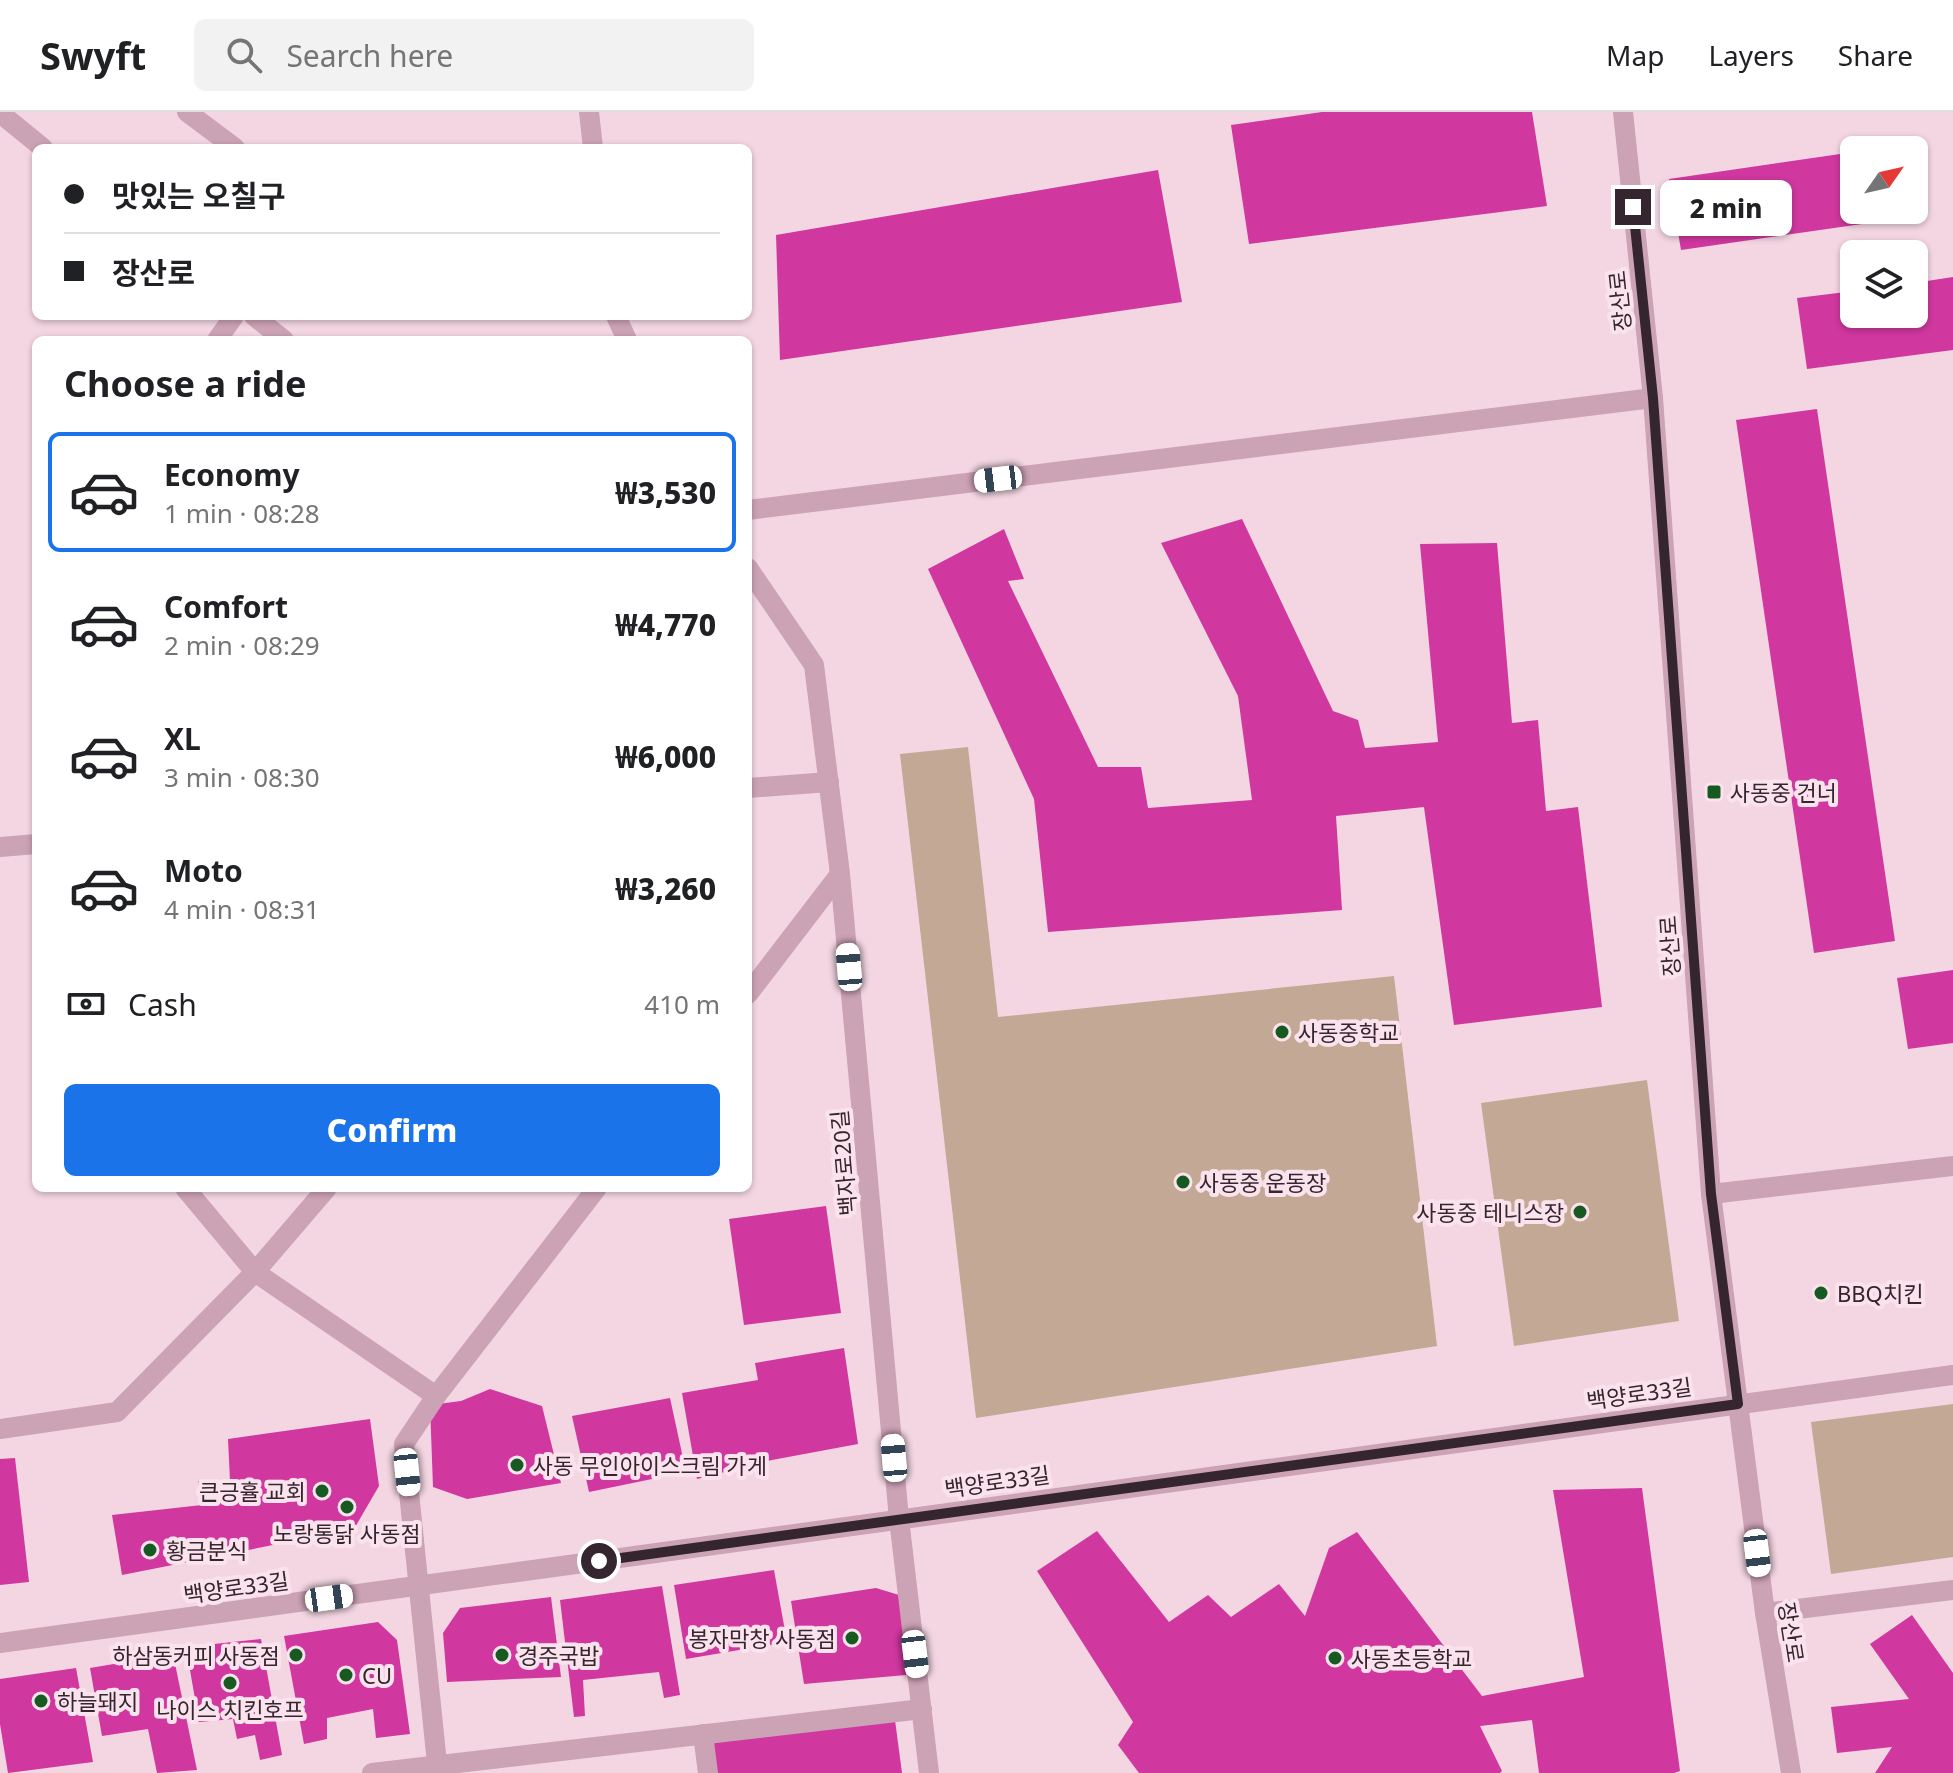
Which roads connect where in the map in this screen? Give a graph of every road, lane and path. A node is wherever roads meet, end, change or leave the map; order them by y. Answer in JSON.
{"nodes":[{"id":1,"x":187,"y":112,"type":"edge"},
{"id":2,"x":589,"y":112,"type":"edge"},
{"id":3,"x":1623,"y":112,"type":"edge"},
{"id":4,"x":0,"y":113,"type":"edge"},
{"id":5,"x":38,"y":144,"type":"edge"},
{"id":6,"x":230,"y":144,"type":"edge"},
{"id":7,"x":593,"y":144,"type":"edge"},
{"id":8,"x":259,"y":320,"type":"edge"},
{"id":9,"x":279,"y":336,"type":"edge"},
{"id":10,"x":1653,"y":398,"type":"junction"},
{"id":11,"x":752,"y":510,"type":"edge"},
{"id":12,"x":752,"y":574,"type":"edge"},
{"id":13,"x":829,"y":782,"type":"junction"},
{"id":14,"x":752,"y":788,"type":"edge"},
{"id":15,"x":32,"y":844,"type":"edge"},
{"id":16,"x":0,"y":847,"type":"edge"},
{"id":17,"x":840,"y":874,"type":"junction"},
{"id":18,"x":752,"y":989,"type":"edge"},
{"id":19,"x":1953,"y":1166,"type":"edge"},
{"id":20,"x":188,"y":1192,"type":"edge"},
{"id":21,"x":324,"y":1192,"type":"edge"},
{"id":22,"x":594,"y":1192,"type":"edge"},
{"id":23,"x":1711,"y":1194,"type":"junction"},
{"id":24,"x":255,"y":1272,"type":"junction"},
{"id":25,"x":1953,"y":1375,"type":"edge"},
{"id":26,"x":436,"y":1396,"type":"junction"},
{"id":27,"x":1738,"y":1404,"type":"junction"},
{"id":28,"x":0,"y":1429,"type":"edge"},
{"id":29,"x":899,"y":1519,"type":"junction"},
{"id":30,"x":419,"y":1586,"type":"junction"},
{"id":31,"x":1953,"y":1590,"type":"edge"},
{"id":32,"x":1765,"y":1613,"type":"junction"},
{"id":33,"x":0,"y":1643,"type":"edge"},
{"id":34,"x":922,"y":1709,"type":"junction"},
{"id":35,"x":703,"y":1734,"type":"junction"},
{"id":36,"x":438,"y":1769,"type":"edge"},
{"id":37,"x":372,"y":1773,"type":"edge"},
{"id":38,"x":708,"y":1773,"type":"edge"},
{"id":39,"x":929,"y":1773,"type":"edge"},
{"id":40,"x":1791,"y":1773,"type":"edge"}],
"edges":[{"from":1,"to":6,"type":"street"},
{"from":2,"to":7,"type":"street"},
{"from":3,"to":10,"type":"street","name":"장산로"},
{"from":4,"to":5,"type":"street"},
{"from":8,"to":9,"type":"street"},
{"from":10,"to":11,"type":"street"},
{"from":10,"to":23,"type":"street","name":"장산로"},
{"from":12,"to":13,"type":"street","name":"백자로20길"},
{"from":13,"to":14,"type":"street"},
{"from":13,"to":17,"type":"street","name":"백자로20길"},
{"from":15,"to":16,"type":"street"},
{"from":17,"to":18,"type":"street"},
{"from":17,"to":29,"type":"street","name":"백자로20길"},
{"from":19,"to":23,"type":"street"},
{"from":20,"to":24,"type":"street"},
{"from":21,"to":24,"type":"street"},
{"from":22,"to":26,"type":"street"},
{"from":23,"to":27,"type":"street","name":"장산로"},
{"from":24,"to":26,"type":"street"},
{"from":24,"to":28,"type":"street"},
{"from":25,"to":27,"type":"street","name":"백양로33길"},
{"from":26,"to":30,"type":"street"},
{"from":27,"to":29,"type":"street","name":"백양로33길"},
{"from":27,"to":32,"type":"street","name":"장산로"},
{"from":29,"to":30,"type":"street","name":"백양로33길"},
{"from":29,"to":34,"type":"street","name":"백자로20길"},
{"from":30,"to":33,"type":"street","name":"백양로33길"},
{"from":30,"to":36,"type":"street"},
{"from":31,"to":32,"type":"street"},
{"from":32,"to":40,"type":"street","name":"장산로"},
{"from":34,"to":35,"type":"street"},
{"from":34,"to":39,"type":"street","name":"백자로20길"},
{"from":35,"to":36,"type":"street"},
{"from":35,"to":38,"type":"street"},
{"from":36,"to":37,"type":"street"}]}
